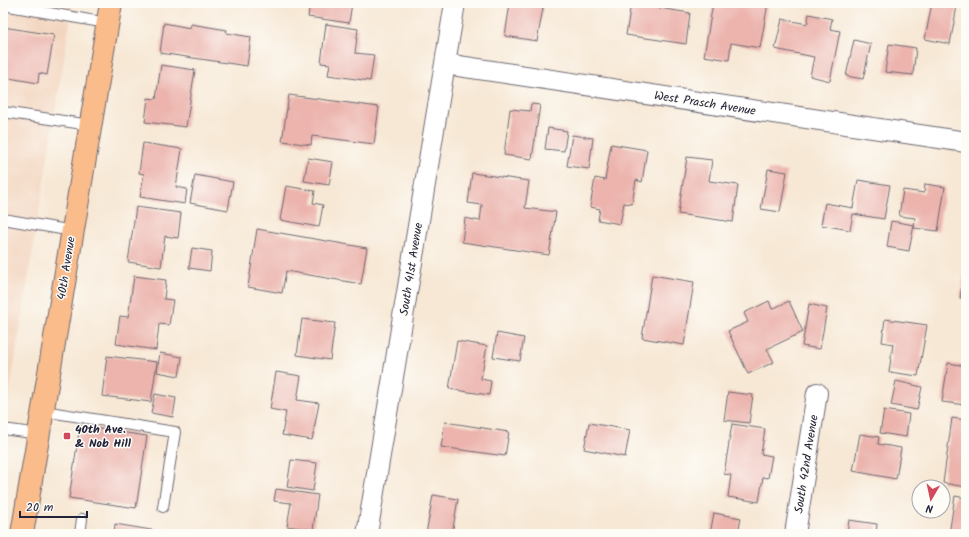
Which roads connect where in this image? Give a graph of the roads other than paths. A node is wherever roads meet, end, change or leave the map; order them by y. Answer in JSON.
{"nodes":[{"id":1,"x":455,"y":3,"type":"edge"},
{"id":2,"x":3,"y":5,"type":"edge"},
{"id":3,"x":109,"y":13,"type":"edge"},
{"id":4,"x":445,"y":64,"type":"junction"},
{"id":5,"x":3,"y":112,"type":"edge"},
{"id":6,"x":90,"y":125,"type":"junction"},
{"id":7,"x":966,"y":142,"type":"edge"},
{"id":8,"x":3,"y":219,"type":"edge"},
{"id":9,"x":73,"y":230,"type":"junction"},
{"id":10,"x":817,"y":393,"type":"dead end"},
{"id":11,"x":43,"y":411,"type":"junction"},
{"id":12,"x":3,"y":429,"type":"edge"},
{"id":13,"x":39,"y":434,"type":"junction"},
{"id":14,"x":163,"y":507,"type":"dead end"},
{"id":15,"x":82,"y":519,"type":"dead end"},
{"id":16,"x":22,"y":534,"type":"edge"},
{"id":17,"x":80,"y":534,"type":"edge"},
{"id":18,"x":367,"y":534,"type":"edge"},
{"id":19,"x":795,"y":534,"type":"edge"}],
"edges":[{"from":1,"to":4,"type":"street","name":"South 41st Avenue"},
{"from":2,"to":3,"type":"lane"},
{"from":3,"to":6,"type":"main road","name":"40th Avenue"},
{"from":4,"to":7,"type":"street","name":"West Prasch Avenue"},
{"from":4,"to":18,"type":"street","name":"South 41st Avenue"},
{"from":5,"to":6,"type":"lane"},
{"from":6,"to":9,"type":"main road","name":"40th Avenue"},
{"from":8,"to":9,"type":"lane"},
{"from":9,"to":11,"type":"main road","name":"40th Avenue"},
{"from":10,"to":19,"type":"street","name":"South 42nd Avenue"},
{"from":11,"to":13,"type":"main road","name":"40th Avenue"},
{"from":11,"to":14,"type":"lane"},
{"from":12,"to":13,"type":"lane"},
{"from":13,"to":16,"type":"main road","name":"40th Avenue"},
{"from":15,"to":17,"type":"lane"}]}
